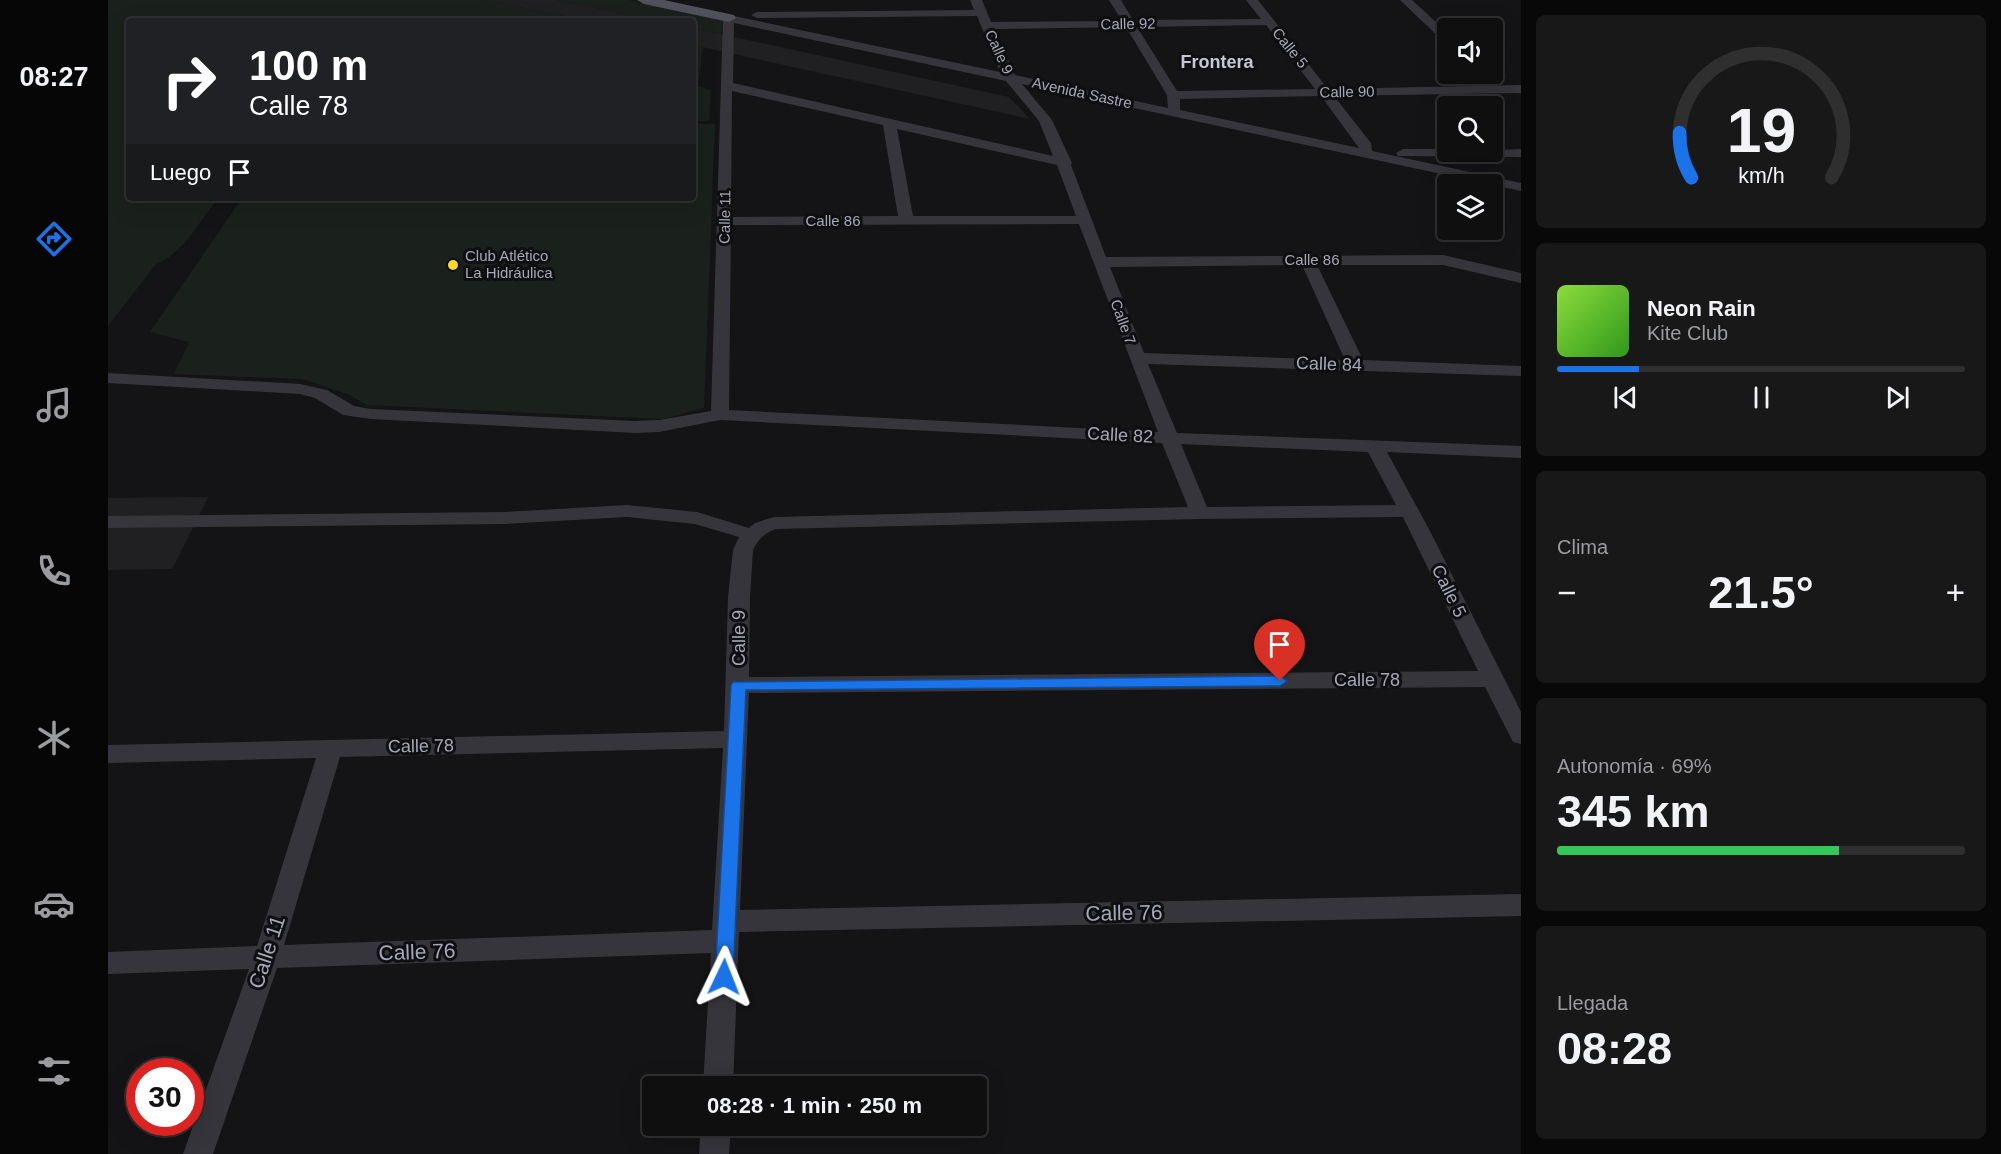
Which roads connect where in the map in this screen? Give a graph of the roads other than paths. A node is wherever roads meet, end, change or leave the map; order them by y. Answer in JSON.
{"nodes":[{"id":1,"x":644,"y":0,"type":"edge"},
{"id":2,"x":789,"y":0,"type":"edge"},
{"id":3,"x":976,"y":0,"type":"edge"},
{"id":4,"x":1115,"y":0,"type":"edge"},
{"id":5,"x":1252,"y":0,"type":"edge"},
{"id":6,"x":1406,"y":0,"type":"edge"},
{"id":7,"x":981,"y":13,"type":"junction"},
{"id":8,"x":789,"y":15,"type":"junction"},
{"id":9,"x":729,"y":18,"type":"junction"},
{"id":10,"x":1269,"y":22,"type":"junction"},
{"id":11,"x":1129,"y":24,"type":"junction"},
{"id":12,"x":986,"y":26,"type":"junction"},
{"id":13,"x":1437,"y":30,"type":"edge"},
{"id":14,"x":789,"y":31,"type":"junction"},
{"id":15,"x":1008,"y":77,"type":"junction"},
{"id":16,"x":1493,"y":84,"type":"edge"},
{"id":17,"x":727,"y":86,"type":"junction"},
{"id":18,"x":1499,"y":89,"type":"junction"},
{"id":19,"x":1521,"y":89,"type":"edge"},
{"id":20,"x":1326,"y":92,"type":"junction"},
{"id":21,"x":1173,"y":95,"type":"junction"},
{"id":22,"x":1176,"y":114,"type":"junction"},
{"id":23,"x":889,"y":123,"type":"junction"},
{"id":24,"x":1050,"y":129,"type":"joint"},
{"id":25,"x":1521,"y":153,"type":"edge"},
{"id":26,"x":1364,"y":154,"type":"junction"},
{"id":27,"x":1387,"y":159,"type":"junction"},
{"id":28,"x":1065,"y":163,"type":"junction"},
{"id":29,"x":1521,"y":187,"type":"edge"},
{"id":30,"x":1086,"y":220,"type":"junction"},
{"id":31,"x":725,"y":221,"type":"junction"},
{"id":32,"x":906,"y":221,"type":"junction"},
{"id":33,"x":1307,"y":260,"type":"junction"},
{"id":34,"x":1101,"y":262,"type":"junction"},
{"id":35,"x":1521,"y":278,"type":"edge"},
{"id":36,"x":1137,"y":358,"type":"junction"},
{"id":37,"x":1356,"y":365,"type":"junction"},
{"id":38,"x":1521,"y":371,"type":"edge"},
{"id":39,"x":108,"y":378,"type":"edge"},
{"id":40,"x":720,"y":415,"type":"junction"},
{"id":41,"x":1168,"y":438,"type":"junction"},
{"id":42,"x":1375,"y":447,"type":"junction"},
{"id":43,"x":1521,"y":452,"type":"edge"},
{"id":44,"x":1408,"y":511,"type":"junction"},
{"id":45,"x":1200,"y":513,"type":"junction"},
{"id":46,"x":108,"y":522,"type":"edge"},
{"id":47,"x":748,"y":543,"type":"junction"},
{"id":48,"x":1492,"y":679,"type":"junction"},
{"id":49,"x":738,"y":685,"type":"junction"},
{"id":50,"x":1521,"y":736,"type":"edge"},
{"id":51,"x":735,"y":739,"type":"junction"},
{"id":52,"x":331,"y":748,"type":"junction"},
{"id":53,"x":108,"y":754,"type":"edge"},
{"id":54,"x":1521,"y":905,"type":"edge"},
{"id":55,"x":726,"y":931,"type":"junction"},
{"id":56,"x":267,"y":957,"type":"junction"},
{"id":57,"x":108,"y":963,"type":"edge"},
{"id":58,"x":719,"y":1076,"type":"edge"},
{"id":59,"x":715,"y":1136,"type":"edge"},
{"id":60,"x":198,"y":1154,"type":"edge"},
{"id":61,"x":714,"y":1154,"type":"edge"}],
"edges":[{"from":1,"to":9,"type":"main road","name":"Avenida Sastre"},
{"from":2,"to":8,"type":"street"},
{"from":3,"to":7,"type":"street","name":"Calle 9"},
{"from":4,"to":11,"type":"street"},
{"from":5,"to":10,"type":"street","name":"Calle 5"},
{"from":6,"to":13,"type":"street"},
{"from":7,"to":8,"type":"street"},
{"from":7,"to":12,"type":"street","name":"Calle 9"},
{"from":8,"to":9,"type":"street"},
{"from":8,"to":14,"type":"street"},
{"from":9,"to":14,"type":"street","name":"Avenida Sastre"},
{"from":9,"to":17,"type":"street","name":"Calle 11"},
{"from":10,"to":11,"type":"street","name":"Calle 92"},
{"from":10,"to":20,"type":"street","name":"Calle 5"},
{"from":11,"to":12,"type":"street","name":"Calle 92"},
{"from":11,"to":21,"type":"street"},
{"from":12,"to":15,"type":"street","name":"Calle 9"},
{"from":14,"to":15,"type":"street","name":"Avenida Sastre"},
{"from":15,"to":22,"type":"street","name":"Avenida Sastre"},
{"from":15,"to":24,"type":"street","name":"Calle 9"},
{"from":16,"to":18,"type":"street"},
{"from":17,"to":23,"type":"street"},
{"from":17,"to":31,"type":"street","name":"Calle 11"},
{"from":18,"to":19,"type":"street","name":"Calle 90"},
{"from":18,"to":20,"type":"street","name":"Calle 90"},
{"from":20,"to":21,"type":"street","name":"Calle 90"},
{"from":20,"to":26,"type":"street","name":"Calle 5"},
{"from":21,"to":22,"type":"street"},
{"from":22,"to":26,"type":"street","name":"Avenida Sastre"},
{"from":23,"to":28,"type":"street"},
{"from":23,"to":32,"type":"street"},
{"from":24,"to":28,"type":"street","name":"Calle 7"},
{"from":25,"to":27,"type":"street"},
{"from":26,"to":27,"type":"street","name":"Avenida Sastre"},
{"from":27,"to":29,"type":"street","name":"Avenida Sastre"},
{"from":28,"to":30,"type":"street","name":"Calle 7"},
{"from":30,"to":32,"type":"street","name":"Calle 86"},
{"from":30,"to":34,"type":"street","name":"Calle 7"},
{"from":31,"to":32,"type":"street","name":"Calle 86"},
{"from":31,"to":40,"type":"street","name":"Calle 11"},
{"from":33,"to":34,"type":"street","name":"Calle 86"},
{"from":33,"to":35,"type":"street","name":"Calle 86"},
{"from":33,"to":37,"type":"street"},
{"from":34,"to":36,"type":"street","name":"Calle 7"},
{"from":36,"to":37,"type":"street","name":"Calle 84"},
{"from":36,"to":41,"type":"street","name":"Calle 7"},
{"from":37,"to":38,"type":"street","name":"Calle 84"},
{"from":39,"to":40,"type":"street","name":"Calle 82"},
{"from":40,"to":41,"type":"street","name":"Calle 82"},
{"from":41,"to":42,"type":"street","name":"Calle 82"},
{"from":41,"to":45,"type":"street","name":"Calle 7"},
{"from":42,"to":43,"type":"street","name":"Calle 82"},
{"from":42,"to":44,"type":"street","name":"Calle 5"},
{"from":44,"to":45,"type":"street"},
{"from":44,"to":48,"type":"street","name":"Calle 5"},
{"from":45,"to":47,"type":"street"},
{"from":46,"to":47,"type":"street"},
{"from":47,"to":49,"type":"street","name":"Calle 9"},
{"from":48,"to":49,"type":"street","name":"Calle 78"},
{"from":48,"to":50,"type":"street","name":"Calle 5"},
{"from":49,"to":51,"type":"street","name":"Calle 9"},
{"from":51,"to":52,"type":"street","name":"Calle 78"},
{"from":51,"to":55,"type":"street","name":"Calle 9"},
{"from":52,"to":53,"type":"street","name":"Calle 78"},
{"from":52,"to":56,"type":"street","name":"Calle 11"},
{"from":54,"to":55,"type":"street","name":"Calle 76"},
{"from":55,"to":56,"type":"street","name":"Calle 76"},
{"from":55,"to":58,"type":"street","name":"Calle 9"},
{"from":56,"to":57,"type":"street","name":"Calle 76"},
{"from":56,"to":60,"type":"street","name":"Calle 11"},
{"from":59,"to":61,"type":"street"}]}
